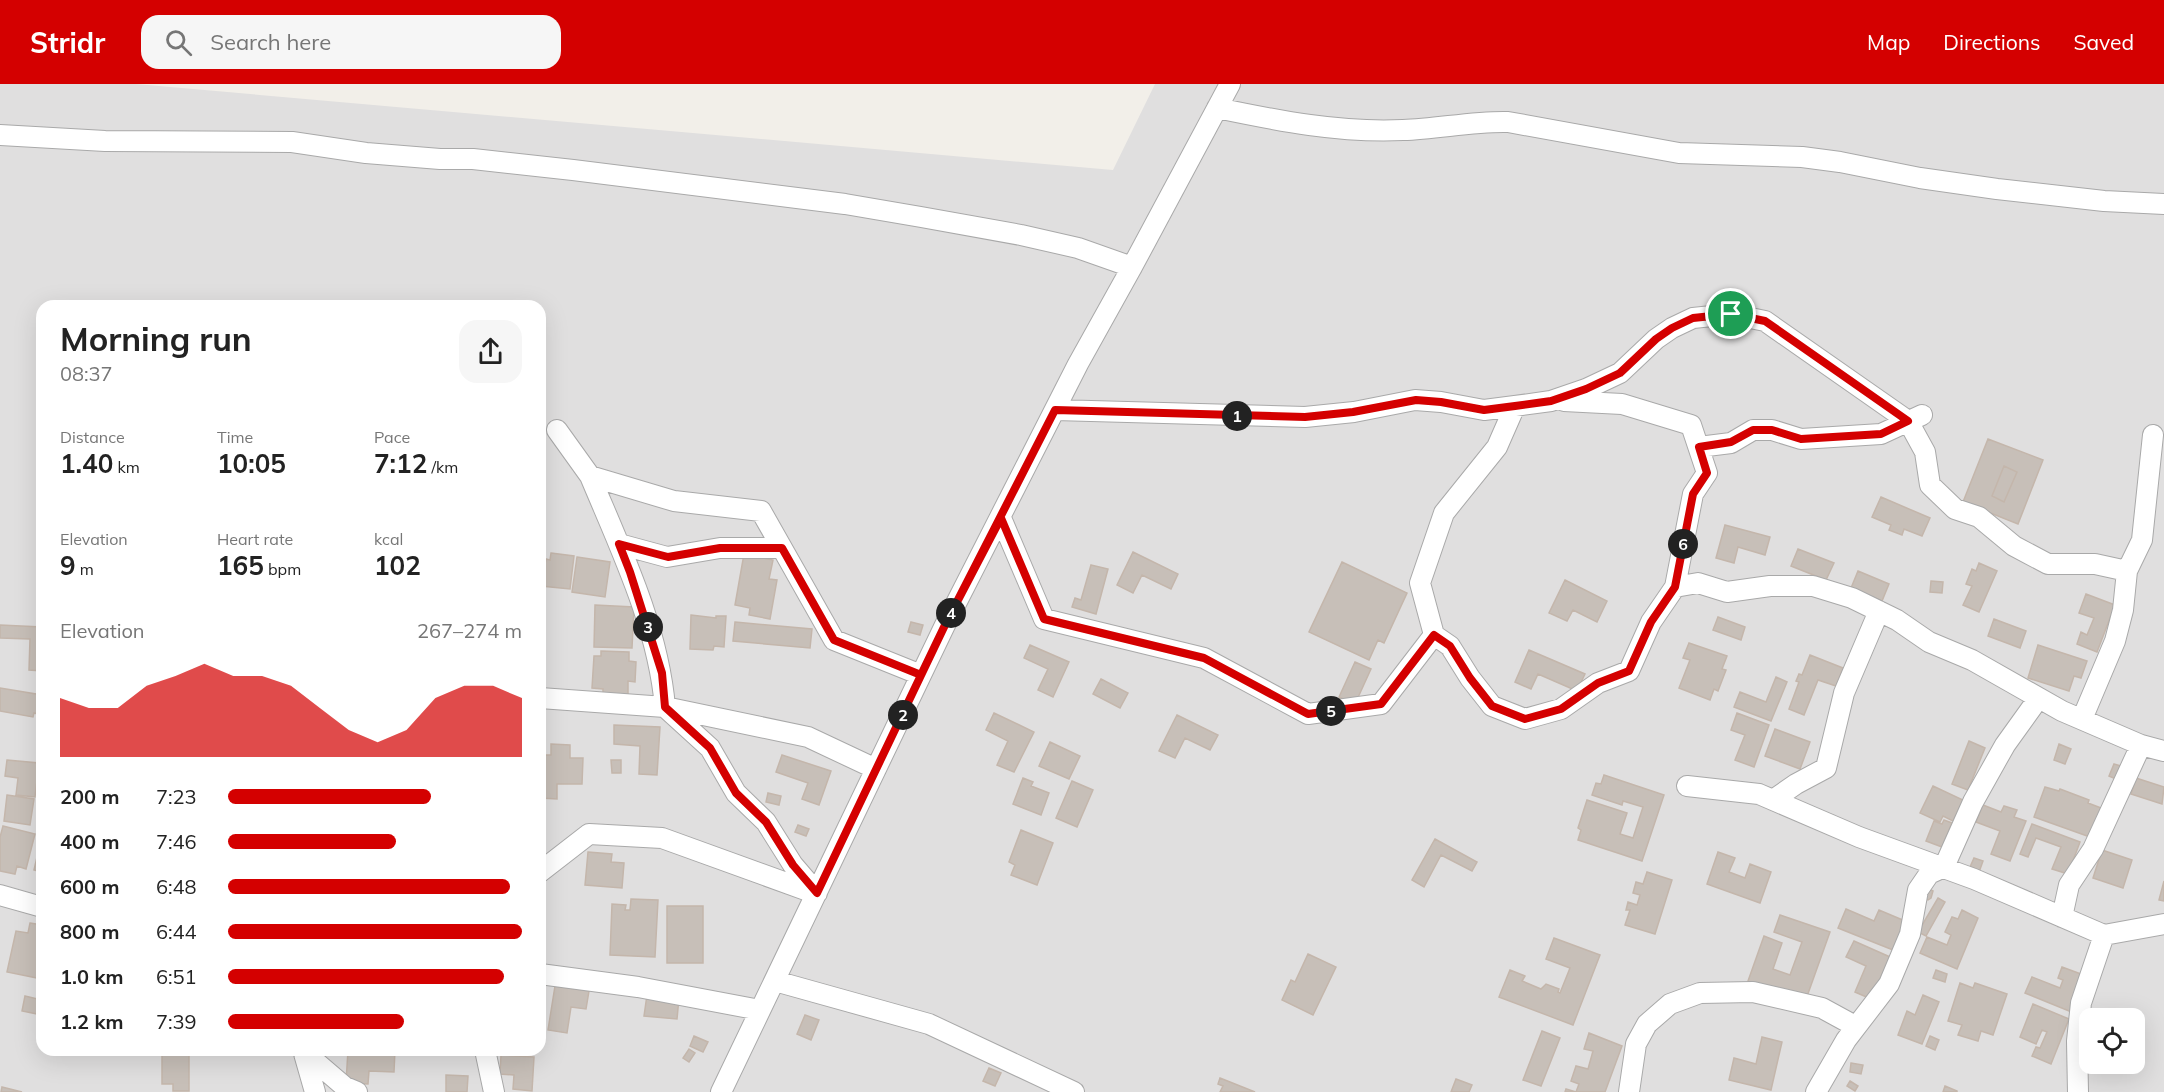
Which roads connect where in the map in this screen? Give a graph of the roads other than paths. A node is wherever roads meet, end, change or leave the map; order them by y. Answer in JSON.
{"nodes":[{"id":1,"x":1230,"y":84,"type":"edge"},
{"id":2,"x":1217,"y":108,"type":"junction"},
{"id":3,"x":0,"y":135,"type":"edge"},
{"id":4,"x":2164,"y":204,"type":"edge"},
{"id":5,"x":1132,"y":267,"type":"junction"},
{"id":6,"x":1551,"y":401,"type":"junction"},
{"id":7,"x":1515,"y":406,"type":"junction"},
{"id":8,"x":1055,"y":410,"type":"junction"},
{"id":9,"x":1915,"y":418,"type":"junction"},
{"id":10,"x":557,"y":430,"type":"dead end"},
{"id":11,"x":2154,"y":435,"type":"dead end"},
{"id":12,"x":1699,"y":447,"type":"junction"},
{"id":13,"x":590,"y":476,"type":"junction"},
{"id":14,"x":1001,"y":518,"type":"junction"},
{"id":15,"x":619,"y":544,"type":"junction"},
{"id":16,"x":782,"y":548,"type":"junction"},
{"id":17,"x":2127,"y":572,"type":"junction"},
{"id":18,"x":1675,"y":587,"type":"junction"},
{"id":19,"x":1879,"y":611,"type":"junction"},
{"id":20,"x":1434,"y":635,"type":"junction"},
{"id":21,"x":921,"y":675,"type":"junction"},
{"id":22,"x":546,"y":698,"type":"edge"},
{"id":23,"x":2038,"y":699,"type":"junction"},
{"id":24,"x":665,"y":707,"type":"junction"},
{"id":25,"x":2082,"y":719,"type":"junction"},
{"id":26,"x":2141,"y":745,"type":"junction"},
{"id":27,"x":2164,"y":751,"type":"edge"},
{"id":28,"x":876,"y":770,"type":"junction"},
{"id":29,"x":1687,"y":786,"type":"dead end"},
{"id":30,"x":1773,"y":800,"type":"junction"},
{"id":31,"x":546,"y":867,"type":"edge"},
{"id":32,"x":1944,"y":867,"type":"junction"},
{"id":33,"x":817,"y":893,"type":"junction"},
{"id":34,"x":0,"y":895,"type":"edge"},
{"id":35,"x":36,"y":905,"type":"edge"},
{"id":36,"x":2062,"y":916,"type":"junction"},
{"id":37,"x":2164,"y":924,"type":"edge"},
{"id":38,"x":2104,"y":935,"type":"junction"},
{"id":39,"x":546,"y":975,"type":"edge"},
{"id":40,"x":775,"y":981,"type":"junction"},
{"id":41,"x":760,"y":1010,"type":"junction"},
{"id":42,"x":1855,"y":1026,"type":"junction"},
{"id":43,"x":304,"y":1056,"type":"edge"},
{"id":44,"x":309,"y":1056,"type":"edge"},
{"id":45,"x":486,"y":1056,"type":"edge"},
{"id":46,"x":315,"y":1092,"type":"edge"},
{"id":47,"x":357,"y":1092,"type":"edge"},
{"id":48,"x":494,"y":1092,"type":"edge"},
{"id":49,"x":721,"y":1092,"type":"edge"},
{"id":50,"x":1074,"y":1092,"type":"edge"},
{"id":51,"x":1629,"y":1092,"type":"edge"},
{"id":52,"x":1816,"y":1092,"type":"edge"},
{"id":53,"x":2078,"y":1092,"type":"edge"}],
"edges":[{"from":1,"to":2,"type":"street"},
{"from":2,"to":4,"type":"street"},
{"from":2,"to":5,"type":"street"},
{"from":3,"to":5,"type":"street"},
{"from":5,"to":8,"type":"street"},
{"from":6,"to":7,"type":"street"},
{"from":6,"to":9,"type":"street"},
{"from":6,"to":12,"type":"street"},
{"from":7,"to":8,"type":"street"},
{"from":7,"to":20,"type":"street"},
{"from":8,"to":14,"type":"street"},
{"from":9,"to":12,"type":"street"},
{"from":9,"to":17,"type":"street"},
{"from":10,"to":13,"type":"street"},
{"from":11,"to":17,"type":"street"},
{"from":12,"to":18,"type":"street"},
{"from":13,"to":15,"type":"street"},
{"from":13,"to":16,"type":"street"},
{"from":14,"to":20,"type":"street"},
{"from":14,"to":21,"type":"street"},
{"from":15,"to":16,"type":"street"},
{"from":15,"to":24,"type":"street"},
{"from":16,"to":21,"type":"street"},
{"from":17,"to":25,"type":"street"},
{"from":18,"to":19,"type":"street"},
{"from":18,"to":20,"type":"street"},
{"from":19,"to":23,"type":"street"},
{"from":19,"to":30,"type":"street"},
{"from":21,"to":28,"type":"street"},
{"from":22,"to":24,"type":"street"},
{"from":23,"to":25,"type":"street"},
{"from":23,"to":32,"type":"street"},
{"from":24,"to":28,"type":"street"},
{"from":24,"to":33,"type":"street"},
{"from":25,"to":26,"type":"street"},
{"from":26,"to":27,"type":"street"},
{"from":26,"to":36,"type":"street"},
{"from":28,"to":33,"type":"street"},
{"from":29,"to":30,"type":"street"},
{"from":30,"to":32,"type":"street"},
{"from":31,"to":33,"type":"street"},
{"from":32,"to":36,"type":"street"},
{"from":32,"to":42,"type":"street"},
{"from":33,"to":40,"type":"street"},
{"from":34,"to":35,"type":"street"},
{"from":36,"to":38,"type":"street"},
{"from":37,"to":38,"type":"street"},
{"from":38,"to":53,"type":"street"},
{"from":39,"to":41,"type":"street"},
{"from":40,"to":41,"type":"street"},
{"from":40,"to":50,"type":"street"},
{"from":41,"to":49,"type":"street"},
{"from":42,"to":51,"type":"street"},
{"from":42,"to":52,"type":"street"},
{"from":43,"to":46,"type":"street"},
{"from":44,"to":47,"type":"street"},
{"from":45,"to":48,"type":"street"}]}
